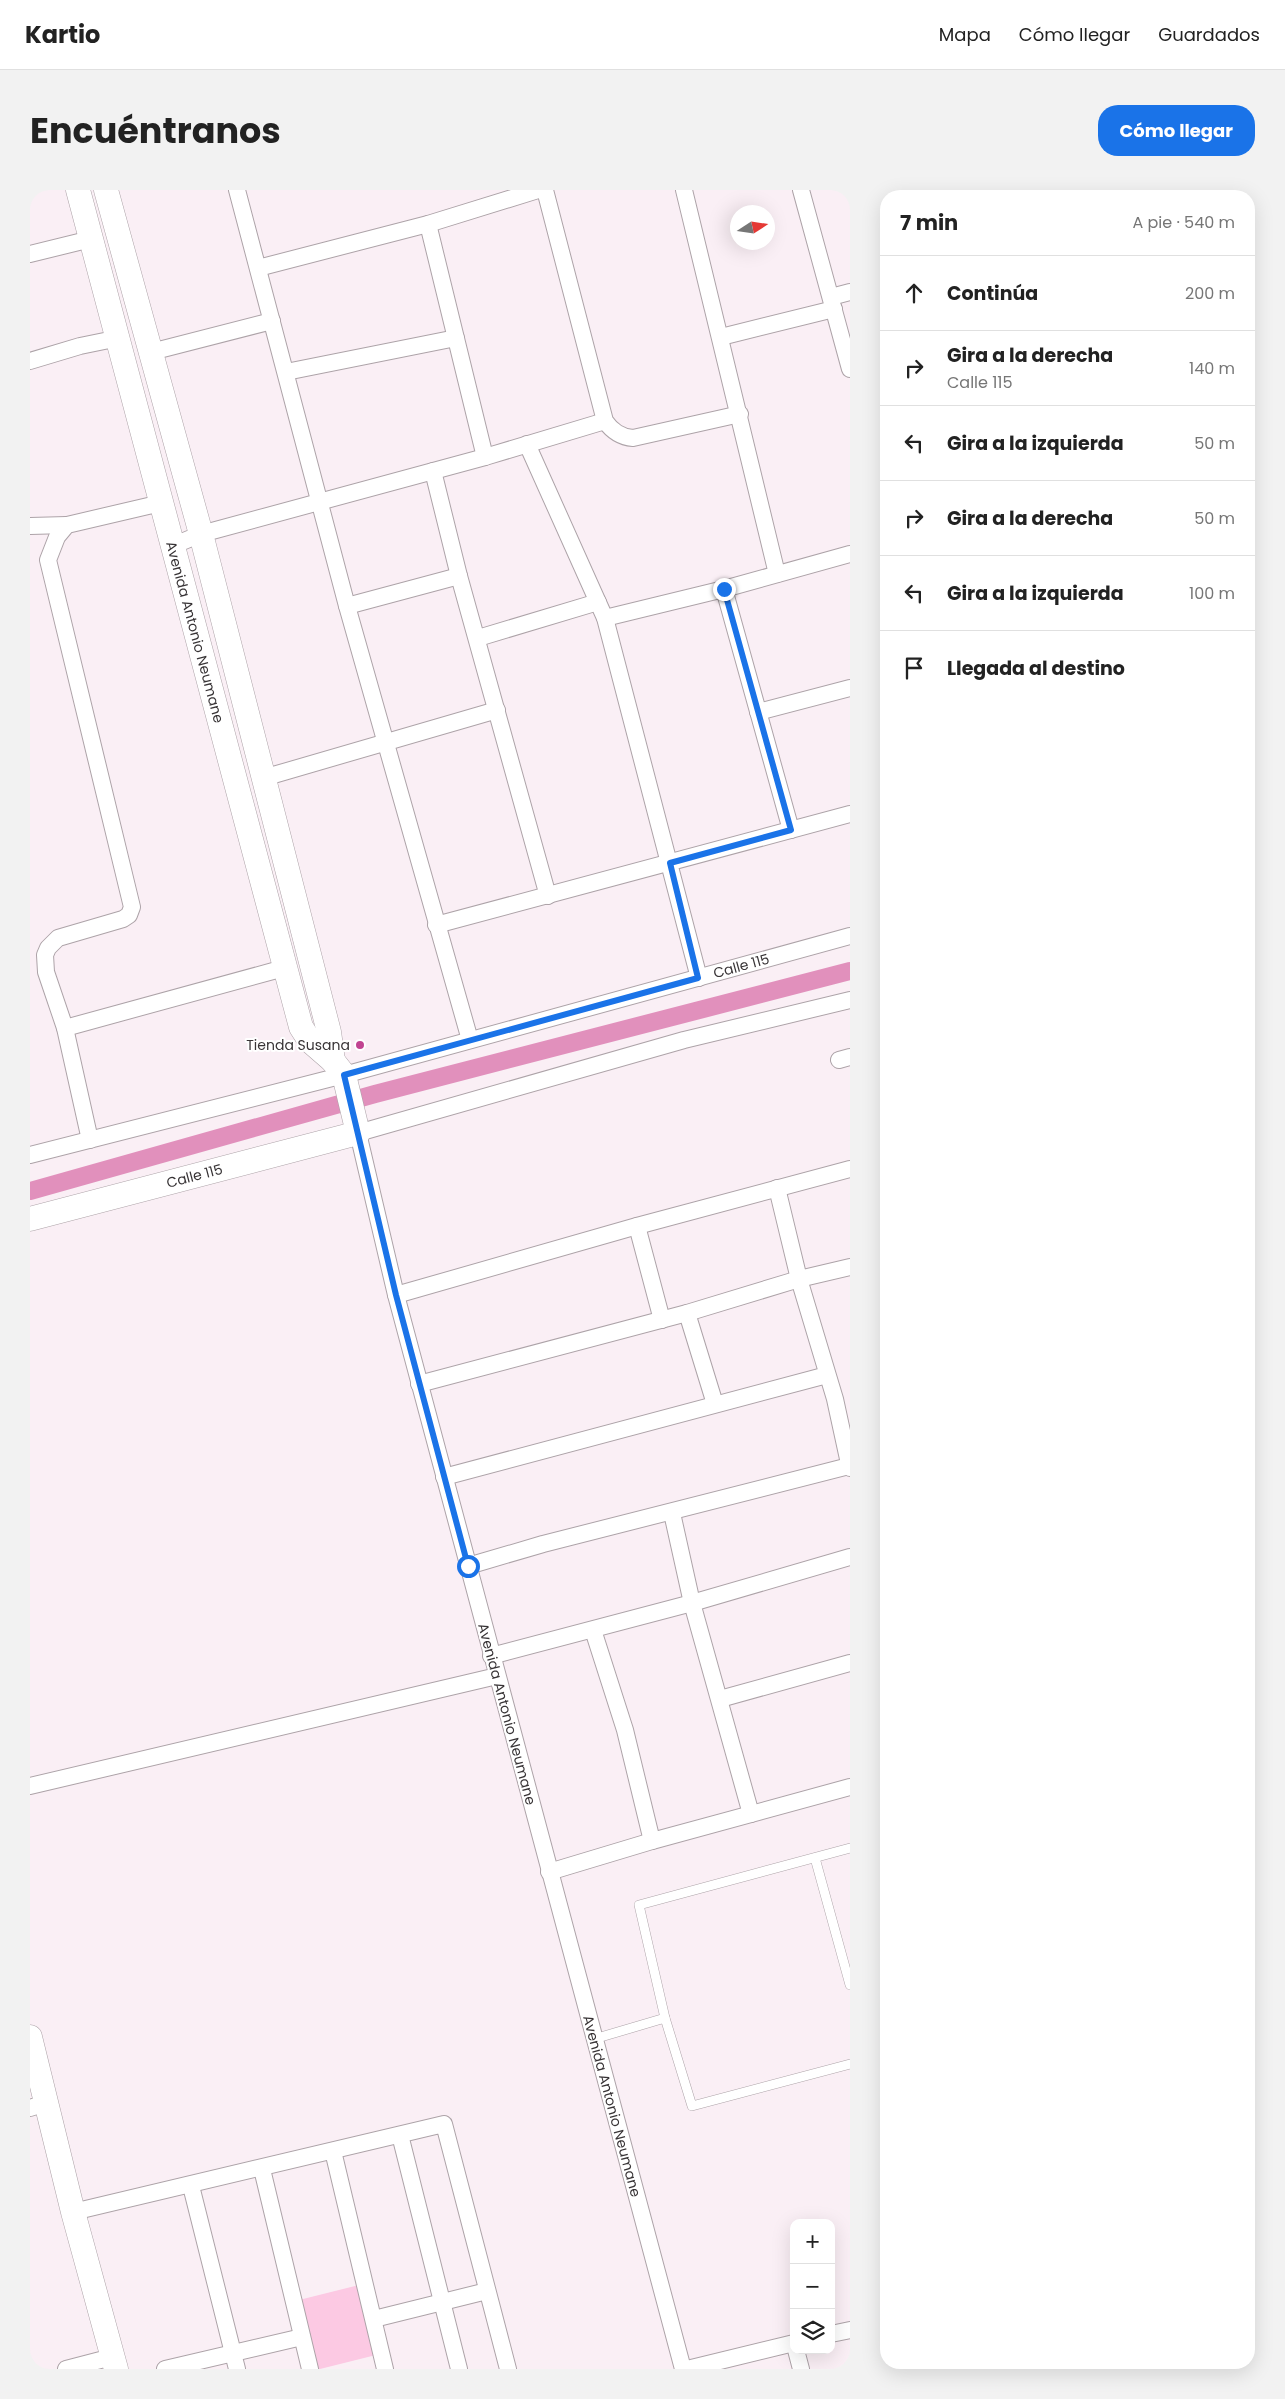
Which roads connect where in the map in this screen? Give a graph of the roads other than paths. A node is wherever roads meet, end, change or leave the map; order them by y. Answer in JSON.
{"nodes":[{"id":1,"x":78,"y":190,"type":"edge"},
{"id":2,"x":106,"y":190,"type":"edge"},
{"id":3,"x":236,"y":190,"type":"edge"},
{"id":4,"x":538,"y":190,"type":"edge"},
{"id":5,"x":545,"y":190,"type":"edge"},
{"id":6,"x":684,"y":190,"type":"edge"},
{"id":7,"x":802,"y":190,"type":"edge"},
{"id":8,"x":428,"y":224,"type":"junction"},
{"id":9,"x":91,"y":239,"type":"junction"},
{"id":10,"x":30,"y":254,"type":"edge"},
{"id":11,"x":258,"y":268,"type":"junction"},
{"id":12,"x":850,"y":292,"type":"edge"},
{"id":13,"x":833,"y":303,"type":"junction"},
{"id":14,"x":272,"y":321,"type":"junction"},
{"id":15,"x":721,"y":337,"type":"junction"},
{"id":16,"x":119,"y":338,"type":"junction"},
{"id":17,"x":456,"y":338,"type":"junction"},
{"id":18,"x":151,"y":352,"type":"junction"},
{"id":19,"x":30,"y":361,"type":"edge"},
{"id":20,"x":850,"y":369,"type":"edge"},
{"id":21,"x":286,"y":372,"type":"junction"},
{"id":22,"x":740,"y":414,"type":"junction"},
{"id":23,"x":605,"y":421,"type":"junction"},
{"id":24,"x":527,"y":444,"type":"junction"},
{"id":25,"x":486,"y":457,"type":"junction"},
{"id":26,"x":433,"y":471,"type":"junction"},
{"id":27,"x":320,"y":500,"type":"junction"},
{"id":28,"x":161,"y":502,"type":"junction"},
{"id":29,"x":67,"y":525,"type":"junction"},
{"id":30,"x":30,"y":526,"type":"edge"},
{"id":31,"x":201,"y":534,"type":"junction"},
{"id":32,"x":172,"y":546,"type":"junction"},
{"id":33,"x":850,"y":554,"type":"edge"},
{"id":34,"x":777,"y":574,"type":"junction"},
{"id":35,"x":460,"y":576,"type":"junction"},
{"id":36,"x":724,"y":589,"type":"junction"},
{"id":37,"x":598,"y":602,"type":"junction"},
{"id":38,"x":347,"y":606,"type":"junction"},
{"id":39,"x":605,"y":618,"type":"junction"},
{"id":40,"x":478,"y":638,"type":"junction"},
{"id":41,"x":850,"y":688,"type":"edge"},
{"id":42,"x":497,"y":710,"type":"junction"},
{"id":43,"x":758,"y":712,"type":"junction"},
{"id":44,"x":385,"y":742,"type":"junction"},
{"id":45,"x":263,"y":778,"type":"junction"},
{"id":46,"x":850,"y":814,"type":"edge"},
{"id":47,"x":791,"y":830,"type":"junction"},
{"id":48,"x":670,"y":863,"type":"junction"},
{"id":49,"x":548,"y":896,"type":"junction"},
{"id":50,"x":436,"y":925,"type":"junction"},
{"id":51,"x":850,"y":936,"type":"edge"},
{"id":52,"x":284,"y":968,"type":"junction"},
{"id":53,"x":698,"y":978,"type":"junction"},
{"id":54,"x":850,"y":1000,"type":"edge"},
{"id":55,"x":65,"y":1028,"type":"junction"},
{"id":56,"x":470,"y":1040,"type":"junction"},
{"id":57,"x":341,"y":1072,"type":"junction"},
{"id":58,"x":357,"y":1128,"type":"junction"},
{"id":59,"x":90,"y":1140,"type":"junction"},
{"id":60,"x":30,"y":1155,"type":"edge"},
{"id":61,"x":850,"y":1169,"type":"edge"},
{"id":62,"x":777,"y":1188,"type":"junction"},
{"id":63,"x":30,"y":1219,"type":"edge"},
{"id":64,"x":636,"y":1226,"type":"junction"},
{"id":65,"x":850,"y":1266,"type":"edge"},
{"id":66,"x":799,"y":1279,"type":"junction"},
{"id":67,"x":396,"y":1295,"type":"junction"},
{"id":68,"x":687,"y":1313,"type":"junction"},
{"id":69,"x":662,"y":1320,"type":"junction"},
{"id":70,"x":827,"y":1375,"type":"junction"},
{"id":71,"x":419,"y":1384,"type":"junction"},
{"id":72,"x":842,"y":1396,"type":"edge"},
{"id":73,"x":715,"y":1404,"type":"junction"},
{"id":74,"x":850,"y":1467,"type":"edge"},
{"id":75,"x":444,"y":1477,"type":"junction"},
{"id":76,"x":672,"y":1513,"type":"junction"},
{"id":77,"x":850,"y":1557,"type":"edge"},
{"id":78,"x":468,"y":1566,"type":"junction"},
{"id":79,"x":692,"y":1603,"type":"junction"},
{"id":80,"x":593,"y":1630,"type":"junction"},
{"id":81,"x":491,"y":1656,"type":"junction"},
{"id":82,"x":850,"y":1663,"type":"edge"},
{"id":83,"x":497,"y":1676,"type":"junction"},
{"id":84,"x":720,"y":1700,"type":"junction"},
{"id":85,"x":30,"y":1786,"type":"edge"},
{"id":86,"x":850,"y":1787,"type":"edge"},
{"id":87,"x":751,"y":1814,"type":"junction"},
{"id":88,"x":652,"y":1841,"type":"junction"},
{"id":89,"x":850,"y":1848,"type":"edge"},
{"id":90,"x":815,"y":1858,"type":"junction"},
{"id":91,"x":549,"y":1872,"type":"junction"},
{"id":92,"x":850,"y":1985,"type":"edge"},
{"id":93,"x":665,"y":2018,"type":"junction"},
{"id":94,"x":30,"y":2036,"type":"edge"},
{"id":95,"x":594,"y":2039,"type":"junction"},
{"id":96,"x":850,"y":2064,"type":"edge"},
{"id":97,"x":38,"y":2105,"type":"edge"},
{"id":98,"x":400,"y":2135,"type":"junction"},
{"id":99,"x":333,"y":2151,"type":"junction"},
{"id":100,"x":262,"y":2168,"type":"junction"},
{"id":101,"x":191,"y":2186,"type":"junction"},
{"id":102,"x":73,"y":2212,"type":"junction"},
{"id":103,"x":487,"y":2291,"type":"junction"},
{"id":104,"x":442,"y":2302,"type":"junction"},
{"id":105,"x":374,"y":2319,"type":"junction"},
{"id":106,"x":850,"y":2330,"type":"edge"},
{"id":107,"x":835,"y":2333,"type":"edge"},
{"id":108,"x":302,"y":2337,"type":"junction"},
{"id":109,"x":790,"y":2344,"type":"edge"},
{"id":110,"x":797,"y":2354,"type":"edge"},
{"id":111,"x":235,"y":2361,"type":"edge"},
{"id":112,"x":114,"y":2363,"type":"edge"},
{"id":113,"x":66,"y":2369,"type":"edge"},
{"id":114,"x":165,"y":2369,"type":"edge"},
{"id":115,"x":310,"y":2369,"type":"edge"},
{"id":116,"x":385,"y":2369,"type":"edge"},
{"id":117,"x":459,"y":2369,"type":"edge"},
{"id":118,"x":508,"y":2369,"type":"edge"},
{"id":119,"x":683,"y":2369,"type":"edge"},
{"id":120,"x":687,"y":2369,"type":"edge"},
{"id":121,"x":801,"y":2369,"type":"edge"}],
"edges":[{"from":1,"to":9,"type":"street","name":"Avenida Antonio Neumane"},
{"from":2,"to":18,"type":"street","name":"Avenida Antonio Neumane"},
{"from":3,"to":11,"type":"street"},
{"from":4,"to":8,"type":"street"},
{"from":5,"to":23,"type":"street"},
{"from":6,"to":15,"type":"street"},
{"from":7,"to":13,"type":"street"},
{"from":8,"to":11,"type":"street"},
{"from":8,"to":17,"type":"street"},
{"from":9,"to":10,"type":"street"},
{"from":9,"to":16,"type":"street","name":"Avenida Antonio Neumane"},
{"from":11,"to":14,"type":"street"},
{"from":12,"to":13,"type":"street"},
{"from":13,"to":15,"type":"street"},
{"from":13,"to":20,"type":"street"},
{"from":14,"to":18,"type":"street"},
{"from":14,"to":21,"type":"street"},
{"from":15,"to":22,"type":"street"},
{"from":16,"to":19,"type":"street"},
{"from":16,"to":28,"type":"street","name":"Avenida Antonio Neumane"},
{"from":17,"to":21,"type":"street"},
{"from":17,"to":25,"type":"street"},
{"from":18,"to":31,"type":"street","name":"Avenida Antonio Neumane"},
{"from":21,"to":27,"type":"street"},
{"from":22,"to":23,"type":"street"},
{"from":22,"to":34,"type":"street"},
{"from":23,"to":24,"type":"street"},
{"from":24,"to":25,"type":"street"},
{"from":24,"to":37,"type":"street"},
{"from":25,"to":26,"type":"street"},
{"from":26,"to":27,"type":"street"},
{"from":26,"to":35,"type":"street"},
{"from":27,"to":31,"type":"street"},
{"from":27,"to":38,"type":"street"},
{"from":28,"to":29,"type":"street"},
{"from":28,"to":32,"type":"street","name":"Avenida Antonio Neumane"},
{"from":29,"to":30,"type":"street"},
{"from":29,"to":55,"type":"street"},
{"from":31,"to":32,"type":"street"},
{"from":31,"to":45,"type":"street","name":"Avenida Antonio Neumane"},
{"from":32,"to":52,"type":"street","name":"Avenida Antonio Neumane"},
{"from":33,"to":34,"type":"street"},
{"from":34,"to":36,"type":"street"},
{"from":35,"to":38,"type":"street"},
{"from":35,"to":40,"type":"street"},
{"from":36,"to":39,"type":"street"},
{"from":36,"to":43,"type":"street"},
{"from":37,"to":39,"type":"street"},
{"from":37,"to":40,"type":"street"},
{"from":38,"to":44,"type":"street"},
{"from":39,"to":48,"type":"street"},
{"from":40,"to":42,"type":"street"},
{"from":41,"to":43,"type":"street"},
{"from":42,"to":44,"type":"street"},
{"from":42,"to":49,"type":"street"},
{"from":43,"to":47,"type":"street"},
{"from":44,"to":45,"type":"street"},
{"from":44,"to":50,"type":"street"},
{"from":45,"to":57,"type":"street","name":"Avenida Antonio Neumane"},
{"from":46,"to":47,"type":"street"},
{"from":47,"to":48,"type":"street"},
{"from":48,"to":49,"type":"street"},
{"from":48,"to":53,"type":"street"},
{"from":49,"to":50,"type":"street"},
{"from":50,"to":56,"type":"street"},
{"from":51,"to":53,"type":"street","name":"Calle 115"},
{"from":52,"to":55,"type":"street"},
{"from":52,"to":57,"type":"street","name":"Avenida Antonio Neumane"},
{"from":53,"to":56,"type":"street","name":"Calle 115"},
{"from":54,"to":58,"type":"street"},
{"from":55,"to":59,"type":"street"},
{"from":56,"to":57,"type":"street","name":"Calle 115"},
{"from":57,"to":58,"type":"street","name":"Avenida Antonio Neumane"},
{"from":57,"to":59,"type":"street","name":"Calle 115"},
{"from":58,"to":63,"type":"street","name":"Calle 115"},
{"from":58,"to":67,"type":"street","name":"Avenida Antonio Neumane"},
{"from":59,"to":60,"type":"street","name":"Calle 115"},
{"from":61,"to":62,"type":"street"},
{"from":62,"to":64,"type":"street"},
{"from":62,"to":66,"type":"street"},
{"from":64,"to":67,"type":"street"},
{"from":64,"to":69,"type":"street"},
{"from":65,"to":66,"type":"street"},
{"from":66,"to":68,"type":"street"},
{"from":66,"to":70,"type":"street"},
{"from":67,"to":71,"type":"street","name":"Avenida Antonio Neumane"},
{"from":68,"to":69,"type":"street"},
{"from":68,"to":73,"type":"street"},
{"from":69,"to":71,"type":"street"},
{"from":70,"to":72,"type":"street"},
{"from":70,"to":73,"type":"street"},
{"from":71,"to":75,"type":"street","name":"Avenida Antonio Neumane"},
{"from":72,"to":74,"type":"street"},
{"from":73,"to":75,"type":"street"},
{"from":74,"to":76,"type":"street"},
{"from":75,"to":78,"type":"street","name":"Avenida Antonio Neumane"},
{"from":76,"to":78,"type":"street"},
{"from":76,"to":79,"type":"street"},
{"from":77,"to":79,"type":"street"},
{"from":78,"to":81,"type":"street","name":"Avenida Antonio Neumane"},
{"from":79,"to":80,"type":"street"},
{"from":79,"to":84,"type":"street"},
{"from":80,"to":81,"type":"street"},
{"from":80,"to":88,"type":"street"},
{"from":81,"to":83,"type":"street","name":"Avenida Antonio Neumane"},
{"from":82,"to":84,"type":"street"},
{"from":83,"to":85,"type":"street"},
{"from":83,"to":91,"type":"street","name":"Avenida Antonio Neumane"},
{"from":84,"to":87,"type":"street"},
{"from":86,"to":87,"type":"street"},
{"from":87,"to":88,"type":"street"},
{"from":88,"to":91,"type":"street"},
{"from":89,"to":90,"type":"lane"},
{"from":90,"to":92,"type":"lane"},
{"from":90,"to":93,"type":"lane"},
{"from":91,"to":95,"type":"street","name":"Avenida Antonio Neumane"},
{"from":93,"to":95,"type":"lane"},
{"from":93,"to":96,"type":"lane"},
{"from":94,"to":97,"type":"street"},
{"from":95,"to":119,"type":"street","name":"Avenida Antonio Neumane"},
{"from":97,"to":102,"type":"street"},
{"from":98,"to":99,"type":"street"},
{"from":98,"to":103,"type":"street"},
{"from":98,"to":104,"type":"street"},
{"from":99,"to":100,"type":"street"},
{"from":99,"to":105,"type":"street"},
{"from":100,"to":101,"type":"street"},
{"from":100,"to":108,"type":"street"},
{"from":101,"to":102,"type":"street"},
{"from":101,"to":111,"type":"street"},
{"from":102,"to":112,"type":"street"},
{"from":103,"to":104,"type":"street"},
{"from":103,"to":118,"type":"street"},
{"from":104,"to":105,"type":"street"},
{"from":104,"to":117,"type":"street"},
{"from":105,"to":116,"type":"street"},
{"from":106,"to":107,"type":"street"},
{"from":108,"to":111,"type":"street"},
{"from":108,"to":115,"type":"street"},
{"from":109,"to":120,"type":"street"},
{"from":110,"to":121,"type":"street"},
{"from":111,"to":114,"type":"street"},
{"from":112,"to":113,"type":"street"}]}
